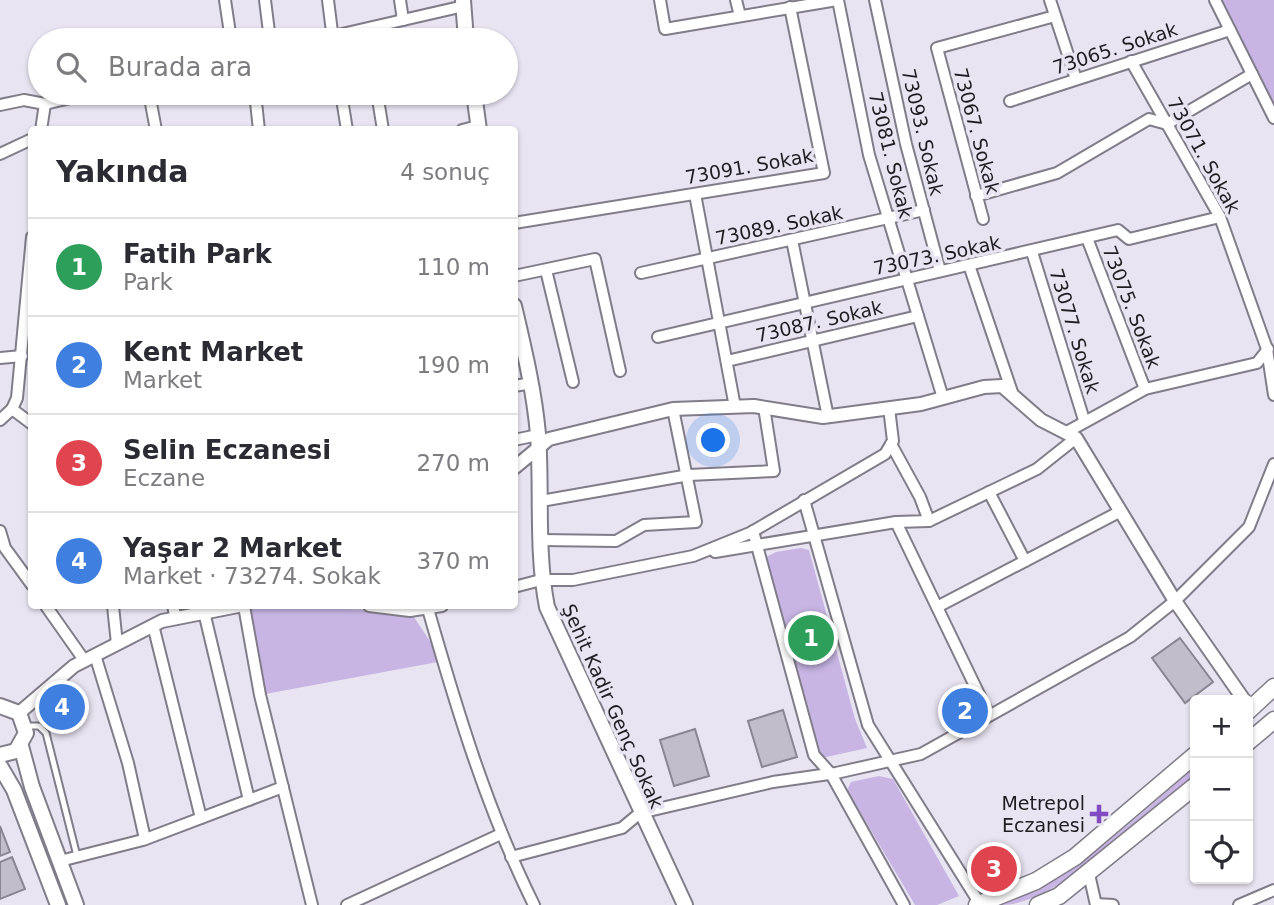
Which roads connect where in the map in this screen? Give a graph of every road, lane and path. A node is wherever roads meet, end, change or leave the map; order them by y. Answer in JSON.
{"nodes":[{"id":1,"x":225,"y":0,"type":"edge"},
{"id":2,"x":265,"y":0,"type":"edge"},
{"id":3,"x":328,"y":0,"type":"edge"},
{"id":4,"x":400,"y":0,"type":"edge"},
{"id":5,"x":660,"y":0,"type":"edge"},
{"id":6,"x":736,"y":0,"type":"edge"},
{"id":7,"x":838,"y":0,"type":"edge"},
{"id":8,"x":875,"y":0,"type":"edge"},
{"id":9,"x":1050,"y":0,"type":"edge"},
{"id":10,"x":1215,"y":0,"type":"edge"},
{"id":11,"x":810,"y":2,"type":"edge"},
{"id":12,"x":463,"y":3,"type":"edge"},
{"id":13,"x":790,"y":7,"type":"junction"},
{"id":14,"x":740,"y":16,"type":"junction"},
{"id":15,"x":1055,"y":16,"type":"junction"},
{"id":16,"x":403,"y":20,"type":"junction"},
{"id":17,"x":229,"y":28,"type":"edge"},
{"id":18,"x":268,"y":28,"type":"edge"},
{"id":19,"x":332,"y":28,"type":"edge"},
{"id":20,"x":383,"y":28,"type":"edge"},
{"id":21,"x":465,"y":28,"type":"edge"},
{"id":22,"x":1230,"y":30,"type":"junction"},
{"id":23,"x":1131,"y":61,"type":"junction"},
{"id":24,"x":1252,"y":74,"type":"junction"},
{"id":25,"x":1076,"y":79,"type":"junction"},
{"id":26,"x":28,"y":101,"type":"edge"},
{"id":27,"x":1010,"y":101,"type":"dead end"},
{"id":28,"x":0,"y":104,"type":"edge"},
{"id":29,"x":45,"y":105,"type":"edge"},
{"id":30,"x":151,"y":105,"type":"edge"},
{"id":31,"x":256,"y":105,"type":"edge"},
{"id":32,"x":343,"y":105,"type":"edge"},
{"id":33,"x":379,"y":105,"type":"edge"},
{"id":34,"x":475,"y":105,"type":"edge"},
{"id":35,"x":1274,"y":118,"type":"edge"},
{"id":36,"x":1167,"y":124,"type":"junction"},
{"id":37,"x":42,"y":126,"type":"edge"},
{"id":38,"x":155,"y":126,"type":"edge"},
{"id":39,"x":259,"y":126,"type":"edge"},
{"id":40,"x":346,"y":126,"type":"edge"},
{"id":41,"x":382,"y":126,"type":"edge"},
{"id":42,"x":478,"y":126,"type":"edge"},
{"id":43,"x":28,"y":141,"type":"edge"},
{"id":44,"x":0,"y":154,"type":"edge"},
{"id":45,"x":695,"y":194,"type":"junction"},
{"id":46,"x":975,"y":196,"type":"junction"},
{"id":47,"x":924,"y":210,"type":"junction"},
{"id":48,"x":1220,"y":217,"type":"junction"},
{"id":49,"x":889,"y":218,"type":"junction"},
{"id":50,"x":983,"y":219,"type":"dead end"},
{"id":51,"x":518,"y":222,"type":"edge"},
{"id":52,"x":1087,"y":238,"type":"junction"},
{"id":53,"x":792,"y":240,"type":"junction"},
{"id":54,"x":1032,"y":252,"type":"junction"},
{"id":55,"x":708,"y":258,"type":"junction"},
{"id":56,"x":969,"y":265,"type":"junction"},
{"id":57,"x":546,"y":270,"type":"junction"},
{"id":58,"x":940,"y":271,"type":"junction"},
{"id":59,"x":641,"y":273,"type":"dead end"},
{"id":60,"x":518,"y":274,"type":"edge"},
{"id":61,"x":907,"y":278,"type":"junction"},
{"id":62,"x":806,"y":302,"type":"junction"},
{"id":63,"x":28,"y":313,"type":"edge"},
{"id":64,"x":918,"y":316,"type":"junction"},
{"id":65,"x":721,"y":322,"type":"junction"},
{"id":66,"x":27,"y":332,"type":"edge"},
{"id":67,"x":518,"y":336,"type":"edge"},
{"id":68,"x":658,"y":337,"type":"dead end"},
{"id":69,"x":814,"y":340,"type":"junction"},
{"id":70,"x":1271,"y":348,"type":"edge"},
{"id":71,"x":22,"y":356,"type":"junction"},
{"id":72,"x":0,"y":359,"type":"edge"},
{"id":73,"x":727,"y":361,"type":"junction"},
{"id":74,"x":620,"y":371,"type":"dead end"},
{"id":75,"x":26,"y":373,"type":"edge"},
{"id":76,"x":573,"y":382,"type":"dead end"},
{"id":77,"x":532,"y":383,"type":"junction"},
{"id":78,"x":518,"y":385,"type":"edge"},
{"id":79,"x":1145,"y":389,"type":"junction"},
{"id":80,"x":1274,"y":395,"type":"edge"},
{"id":81,"x":1013,"y":396,"type":"junction"},
{"id":82,"x":943,"y":398,"type":"junction"},
{"id":83,"x":735,"y":407,"type":"junction"},
{"id":84,"x":764,"y":407,"type":"junction"},
{"id":85,"x":889,"y":408,"type":"junction"},
{"id":86,"x":12,"y":409,"type":"junction"},
{"id":87,"x":673,"y":409,"type":"junction"},
{"id":88,"x":828,"y":417,"type":"junction"},
{"id":89,"x":0,"y":420,"type":"edge"},
{"id":90,"x":1084,"y":420,"type":"junction"},
{"id":91,"x":28,"y":421,"type":"edge"},
{"id":92,"x":1071,"y":435,"type":"junction"},
{"id":93,"x":518,"y":440,"type":"edge"},
{"id":94,"x":538,"y":441,"type":"junction"},
{"id":95,"x":891,"y":444,"type":"junction"},
{"id":96,"x":518,"y":464,"type":"edge"},
{"id":97,"x":1274,"y":464,"type":"edge"},
{"id":98,"x":689,"y":475,"type":"junction"},
{"id":99,"x":989,"y":492,"type":"junction"},
{"id":100,"x":804,"y":500,"type":"junction"},
{"id":101,"x":541,"y":501,"type":"junction"},
{"id":102,"x":1119,"y":512,"type":"junction"},
{"id":103,"x":929,"y":521,"type":"junction"},
{"id":104,"x":896,"y":522,"type":"junction"},
{"id":105,"x":0,"y":531,"type":"edge"},
{"id":106,"x":753,"y":531,"type":"junction"},
{"id":107,"x":814,"y":536,"type":"junction"},
{"id":108,"x":541,"y":540,"type":"junction"},
{"id":109,"x":756,"y":545,"type":"junction"},
{"id":110,"x":3,"y":548,"type":"edge"},
{"id":111,"x":696,"y":555,"type":"junction"},
{"id":112,"x":1026,"y":561,"type":"junction"},
{"id":113,"x":28,"y":580,"type":"edge"},
{"id":114,"x":541,"y":580,"type":"junction"},
{"id":115,"x":518,"y":586,"type":"edge"},
{"id":116,"x":1175,"y":601,"type":"junction"},
{"id":117,"x":937,"y":607,"type":"junction"},
{"id":118,"x":49,"y":609,"type":"edge"},
{"id":119,"x":113,"y":609,"type":"edge"},
{"id":120,"x":174,"y":609,"type":"edge"},
{"id":121,"x":218,"y":609,"type":"edge"},
{"id":122,"x":245,"y":609,"type":"edge"},
{"id":123,"x":394,"y":609,"type":"edge"},
{"id":124,"x":428,"y":609,"type":"joint"},
{"id":125,"x":204,"y":612,"type":"junction"},
{"id":126,"x":176,"y":620,"type":"junction"},
{"id":127,"x":153,"y":625,"type":"junction"},
{"id":128,"x":117,"y":644,"type":"junction"},
{"id":129,"x":90,"y":658,"type":"junction"},
{"id":130,"x":1274,"y":687,"type":"edge"},
{"id":131,"x":1239,"y":695,"type":"edge"},
{"id":132,"x":1253,"y":703,"type":"edge"},
{"id":133,"x":0,"y":706,"type":"edge"},
{"id":134,"x":989,"y":715,"type":"junction"},
{"id":135,"x":22,"y":719,"type":"junction"},
{"id":136,"x":1270,"y":728,"type":"edge"},
{"id":137,"x":1253,"y":739,"type":"edge"},
{"id":138,"x":21,"y":746,"type":"junction"},
{"id":139,"x":0,"y":755,"type":"edge"},
{"id":140,"x":1191,"y":758,"type":"edge"},
{"id":141,"x":892,"y":760,"type":"junction"},
{"id":142,"x":0,"y":766,"type":"edge"},
{"id":143,"x":831,"y":774,"type":"junction"},
{"id":144,"x":283,"y":787,"type":"junction"},
{"id":145,"x":1190,"y":790,"type":"edge"},
{"id":146,"x":249,"y":800,"type":"junction"},
{"id":147,"x":640,"y":813,"type":"junction"},
{"id":148,"x":201,"y":818,"type":"junction"},
{"id":149,"x":501,"y":834,"type":"junction"},
{"id":150,"x":145,"y":839,"type":"junction"},
{"id":151,"x":78,"y":856,"type":"junction"},
{"id":152,"x":510,"y":857,"type":"junction"},
{"id":153,"x":60,"y":861,"type":"junction"},
{"id":154,"x":1089,"y":874,"type":"junction"},
{"id":155,"x":1274,"y":890,"type":"edge"},
{"id":156,"x":979,"y":904,"type":"edge"},
{"id":157,"x":1096,"y":904,"type":"edge"},
{"id":158,"x":58,"y":905,"type":"edge"},
{"id":159,"x":76,"y":905,"type":"edge"},
{"id":160,"x":312,"y":905,"type":"edge"},
{"id":161,"x":347,"y":905,"type":"edge"},
{"id":162,"x":534,"y":905,"type":"edge"},
{"id":163,"x":685,"y":905,"type":"edge"},
{"id":164,"x":904,"y":905,"type":"edge"},
{"id":165,"x":1038,"y":905,"type":"edge"},
{"id":166,"x":1113,"y":905,"type":"edge"},
{"id":167,"x":1239,"y":905,"type":"edge"}],
"edges":[{"from":1,"to":17,"type":"street"},
{"from":2,"to":18,"type":"street"},
{"from":3,"to":19,"type":"street"},
{"from":4,"to":16,"type":"street"},
{"from":5,"to":14,"type":"street"},
{"from":6,"to":14,"type":"street"},
{"from":7,"to":11,"type":"street"},
{"from":7,"to":49,"type":"street","name":"73081. Sokak"},
{"from":8,"to":47,"type":"street","name":"73093. Sokak"},
{"from":9,"to":15,"type":"street"},
{"from":10,"to":22,"type":"street"},
{"from":11,"to":13,"type":"street"},
{"from":12,"to":16,"type":"street"},
{"from":12,"to":21,"type":"main road"},
{"from":13,"to":14,"type":"street"},
{"from":13,"to":45,"type":"street","name":"73091. Sokak"},
{"from":15,"to":25,"type":"street"},
{"from":15,"to":46,"type":"street","name":"73067. Sokak"},
{"from":16,"to":20,"type":"street"},
{"from":22,"to":23,"type":"street","name":"73065. Sokak"},
{"from":22,"to":24,"type":"street"},
{"from":23,"to":25,"type":"street","name":"73065. Sokak"},
{"from":23,"to":36,"type":"street","name":"73071. Sokak"},
{"from":24,"to":35,"type":"street"},
{"from":24,"to":36,"type":"street"},
{"from":25,"to":27,"type":"street","name":"73065. Sokak"},
{"from":26,"to":28,"type":"street"},
{"from":29,"to":37,"type":"street"},
{"from":30,"to":38,"type":"street"},
{"from":31,"to":39,"type":"street"},
{"from":32,"to":40,"type":"street"},
{"from":33,"to":41,"type":"street"},
{"from":34,"to":42,"type":"main road"},
{"from":36,"to":46,"type":"street"},
{"from":36,"to":48,"type":"street","name":"73071. Sokak"},
{"from":43,"to":44,"type":"street"},
{"from":45,"to":51,"type":"street","name":"73091. Sokak"},
{"from":45,"to":55,"type":"street"},
{"from":46,"to":50,"type":"street","name":"73067. Sokak"},
{"from":47,"to":49,"type":"street","name":"73089. Sokak"},
{"from":47,"to":58,"type":"street","name":"73093. Sokak"},
{"from":48,"to":52,"type":"street","name":"73073. Sokak"},
{"from":48,"to":70,"type":"street","name":"73071. Sokak"},
{"from":49,"to":53,"type":"street","name":"73089. Sokak"},
{"from":49,"to":61,"type":"street","name":"73081. Sokak"},
{"from":52,"to":54,"type":"street","name":"73073. Sokak"},
{"from":52,"to":79,"type":"street","name":"73075. Sokak"},
{"from":53,"to":55,"type":"street","name":"73089. Sokak"},
{"from":53,"to":62,"type":"street"},
{"from":54,"to":56,"type":"street","name":"73073. Sokak"},
{"from":54,"to":90,"type":"street","name":"73077. Sokak"},
{"from":55,"to":59,"type":"street","name":"73089. Sokak"},
{"from":55,"to":65,"type":"street"},
{"from":56,"to":58,"type":"street","name":"73073. Sokak"},
{"from":56,"to":81,"type":"street"},
{"from":57,"to":60,"type":"street"},
{"from":57,"to":74,"type":"street"},
{"from":57,"to":76,"type":"street"},
{"from":58,"to":61,"type":"street","name":"73073. Sokak"},
{"from":61,"to":62,"type":"street","name":"73073. Sokak"},
{"from":61,"to":64,"type":"street","name":"73081. Sokak"},
{"from":62,"to":65,"type":"street","name":"73073. Sokak"},
{"from":62,"to":69,"type":"street"},
{"from":63,"to":66,"type":"street"},
{"from":64,"to":69,"type":"street","name":"73087. Sokak"},
{"from":64,"to":82,"type":"street","name":"73081. Sokak"},
{"from":65,"to":68,"type":"street","name":"73073. Sokak"},
{"from":65,"to":73,"type":"street"},
{"from":66,"to":71,"type":"street"},
{"from":67,"to":77,"type":"main road","name":"Şehit Kadir Genç Sokak"},
{"from":69,"to":73,"type":"street","name":"73087. Sokak"},
{"from":69,"to":88,"type":"street"},
{"from":70,"to":79,"type":"street"},
{"from":70,"to":80,"type":"street","name":"73071. Sokak"},
{"from":71,"to":72,"type":"street"},
{"from":71,"to":75,"type":"street"},
{"from":73,"to":83,"type":"street"},
{"from":75,"to":86,"type":"street"},
{"from":77,"to":78,"type":"street"},
{"from":77,"to":94,"type":"main road","name":"Şehit Kadir Genç Sokak"},
{"from":79,"to":90,"type":"street"},
{"from":81,"to":82,"type":"street"},
{"from":81,"to":92,"type":"street"},
{"from":82,"to":85,"type":"street"},
{"from":83,"to":84,"type":"street"},
{"from":83,"to":87,"type":"street"},
{"from":84,"to":88,"type":"street"},
{"from":84,"to":98,"type":"street"},
{"from":85,"to":88,"type":"street"},
{"from":85,"to":95,"type":"street"},
{"from":86,"to":89,"type":"street"},
{"from":86,"to":91,"type":"street"},
{"from":87,"to":94,"type":"street"},
{"from":87,"to":98,"type":"street"},
{"from":90,"to":92,"type":"street"},
{"from":92,"to":99,"type":"street"},
{"from":92,"to":102,"type":"street"},
{"from":93,"to":94,"type":"street"},
{"from":94,"to":96,"type":"street"},
{"from":94,"to":101,"type":"main road","name":"Şehit Kadir Genç Sokak"},
{"from":95,"to":100,"type":"street"},
{"from":95,"to":103,"type":"street"},
{"from":97,"to":116,"type":"street"},
{"from":98,"to":101,"type":"street"},
{"from":98,"to":108,"type":"street"},
{"from":99,"to":103,"type":"street"},
{"from":99,"to":112,"type":"street"},
{"from":100,"to":106,"type":"street"},
{"from":100,"to":107,"type":"street"},
{"from":101,"to":108,"type":"main road","name":"Şehit Kadir Genç Sokak"},
{"from":102,"to":112,"type":"street"},
{"from":102,"to":116,"type":"street"},
{"from":103,"to":104,"type":"street"},
{"from":104,"to":107,"type":"street"},
{"from":104,"to":117,"type":"street"},
{"from":105,"to":110,"type":"street"},
{"from":106,"to":109,"type":"street"},
{"from":106,"to":111,"type":"street"},
{"from":107,"to":109,"type":"street"},
{"from":107,"to":141,"type":"street"},
{"from":108,"to":114,"type":"main road","name":"Şehit Kadir Genç Sokak"},
{"from":109,"to":111,"type":"street"},
{"from":109,"to":143,"type":"street"},
{"from":110,"to":113,"type":"street"},
{"from":111,"to":114,"type":"street"},
{"from":112,"to":117,"type":"street"},
{"from":114,"to":115,"type":"street"},
{"from":114,"to":147,"type":"main road","name":"Şehit Kadir Genç Sokak"},
{"from":116,"to":131,"type":"street"},
{"from":116,"to":134,"type":"street"},
{"from":117,"to":134,"type":"street"},
{"from":118,"to":129,"type":"street"},
{"from":119,"to":128,"type":"street"},
{"from":120,"to":126,"type":"street"},
{"from":121,"to":125,"type":"street"},
{"from":122,"to":144,"type":"street"},
{"from":123,"to":124,"type":"street"},
{"from":124,"to":149,"type":"street"},
{"from":125,"to":126,"type":"street"},
{"from":125,"to":146,"type":"street"},
{"from":126,"to":127,"type":"street"},
{"from":127,"to":128,"type":"street"},
{"from":127,"to":148,"type":"street"},
{"from":128,"to":129,"type":"street"},
{"from":129,"to":135,"type":"street"},
{"from":129,"to":150,"type":"street"},
{"from":130,"to":132,"type":"main road"},
{"from":133,"to":135,"type":"main road"},
{"from":134,"to":141,"type":"street"},
{"from":135,"to":138,"type":"main road"},
{"from":135,"to":151,"type":"lane"},
{"from":136,"to":137,"type":"main road"},
{"from":138,"to":139,"type":"main road"},
{"from":138,"to":153,"type":"main road"},
{"from":140,"to":156,"type":"main road"},
{"from":141,"to":143,"type":"street"},
{"from":141,"to":156,"type":"street"},
{"from":142,"to":158,"type":"main road"},
{"from":143,"to":147,"type":"street"},
{"from":143,"to":164,"type":"street"},
{"from":144,"to":146,"type":"street"},
{"from":144,"to":160,"type":"street"},
{"from":145,"to":154,"type":"main road"},
{"from":146,"to":148,"type":"street"},
{"from":147,"to":152,"type":"street"},
{"from":147,"to":163,"type":"main road","name":"Şehit Kadir Genç Sokak"},
{"from":148,"to":150,"type":"street"},
{"from":149,"to":152,"type":"street"},
{"from":149,"to":161,"type":"street"},
{"from":150,"to":151,"type":"street"},
{"from":151,"to":153,"type":"street"},
{"from":152,"to":162,"type":"street"},
{"from":153,"to":159,"type":"main road"},
{"from":154,"to":157,"type":"street"},
{"from":154,"to":165,"type":"main road"},
{"from":155,"to":167,"type":"street"},
{"from":157,"to":166,"type":"street"}]}
